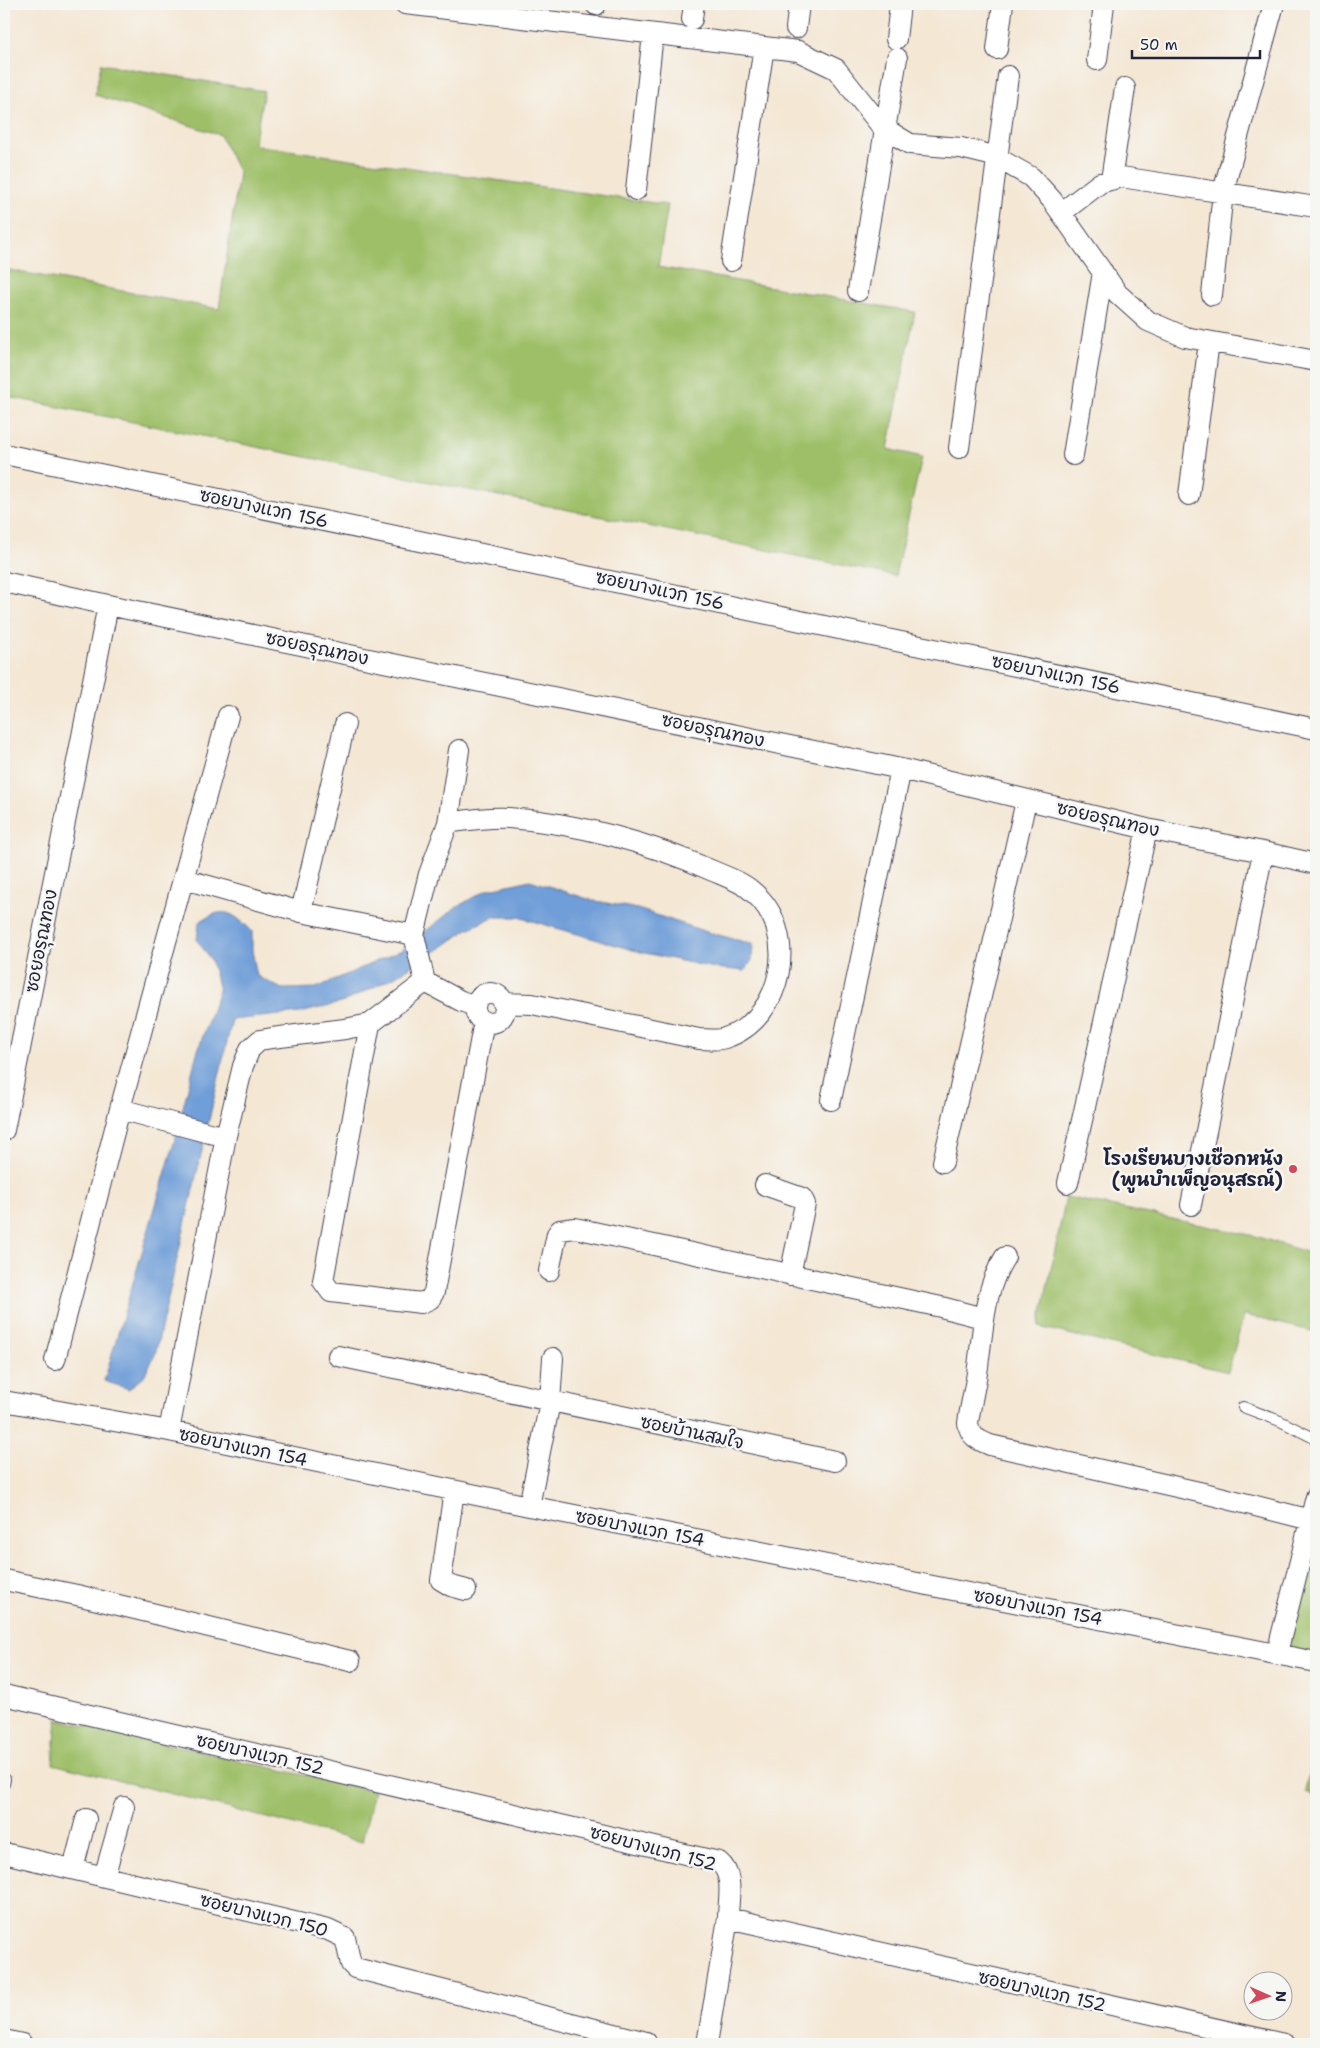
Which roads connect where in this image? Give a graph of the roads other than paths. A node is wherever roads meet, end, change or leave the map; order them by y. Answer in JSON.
{"nodes":[{"id":1,"x":405,"y":4,"type":"edge"},
{"id":2,"x":799,"y":4,"type":"edge"},
{"id":3,"x":900,"y":4,"type":"edge"},
{"id":4,"x":1003,"y":4,"type":"edge"},
{"id":5,"x":1104,"y":4,"type":"edge"},
{"id":6,"x":1274,"y":4,"type":"edge"},
{"id":7,"x":796,"y":28,"type":"dead end"},
{"id":8,"x":653,"y":34,"type":"junction"},
{"id":9,"x":764,"y":47,"type":"junction"},
{"id":10,"x":997,"y":49,"type":"dead end"},
{"id":11,"x":1097,"y":60,"type":"dead end"},
{"id":12,"x":1008,"y":76,"type":"dead end"},
{"id":13,"x":1124,"y":88,"type":"dead end"},
{"id":14,"x":885,"y":129,"type":"junction"},
{"id":15,"x":997,"y":158,"type":"junction"},
{"id":16,"x":1111,"y":180,"type":"junction"},
{"id":17,"x":636,"y":190,"type":"dead end"},
{"id":18,"x":1223,"y":192,"type":"junction"},
{"id":19,"x":1316,"y":207,"type":"edge"},
{"id":20,"x":1061,"y":212,"type":"junction"},
{"id":21,"x":731,"y":261,"type":"dead end"},
{"id":22,"x":1103,"y":272,"type":"junction"},
{"id":23,"x":858,"y":291,"type":"dead end"},
{"id":24,"x":1212,"y":295,"type":"dead end"},
{"id":25,"x":1210,"y":342,"type":"junction"},
{"id":26,"x":1316,"y":361,"type":"edge"},
{"id":27,"x":959,"y":448,"type":"dead end"},
{"id":28,"x":4,"y":454,"type":"edge"},
{"id":29,"x":1072,"y":455,"type":"dead end"},
{"id":30,"x":1189,"y":495,"type":"dead end"},
{"id":31,"x":4,"y":582,"type":"edge"},
{"id":32,"x":108,"y":605,"type":"junction"},
{"id":33,"x":228,"y":716,"type":"dead end"},
{"id":34,"x":345,"y":724,"type":"dead end"},
{"id":35,"x":1316,"y":729,"type":"edge"},
{"id":36,"x":459,"y":750,"type":"dead end"},
{"id":37,"x":901,"y":769,"type":"junction"},
{"id":38,"x":1026,"y":801,"type":"junction"},
{"id":39,"x":448,"y":822,"type":"junction"},
{"id":40,"x":1147,"y":829,"type":"junction"},
{"id":41,"x":1263,"y":852,"type":"junction"},
{"id":42,"x":1316,"y":864,"type":"edge"},
{"id":43,"x":184,"y":879,"type":"junction"},
{"id":44,"x":300,"y":912,"type":"junction"},
{"id":45,"x":414,"y":936,"type":"junction"},
{"id":46,"x":424,"y":973,"type":"junction"},
{"id":47,"x":479,"y":1014,"type":"junction"},
{"id":48,"x":370,"y":1024,"type":"junction"},
{"id":49,"x":831,"y":1100,"type":"dead end"},
{"id":50,"x":120,"y":1109,"type":"junction"},
{"id":51,"x":4,"y":1130,"type":"edge"},
{"id":52,"x":218,"y":1135,"type":"junction"},
{"id":53,"x":943,"y":1162,"type":"dead end"},
{"id":54,"x":1068,"y":1183,"type":"dead end"},
{"id":55,"x":765,"y":1185,"type":"dead end"},
{"id":56,"x":1191,"y":1205,"type":"dead end"},
{"id":57,"x":1005,"y":1257,"type":"dead end"},
{"id":58,"x":549,"y":1271,"type":"dead end"},
{"id":59,"x":790,"y":1275,"type":"junction"},
{"id":60,"x":983,"y":1318,"type":"junction"},
{"id":61,"x":338,"y":1356,"type":"dead end"},
{"id":62,"x":553,"y":1358,"type":"dead end"},
{"id":63,"x":55,"y":1360,"type":"dead end"},
{"id":64,"x":4,"y":1401,"type":"edge"},
{"id":65,"x":550,"y":1402,"type":"junction"},
{"id":66,"x":1243,"y":1407,"type":"dead end"},
{"id":67,"x":168,"y":1431,"type":"junction"},
{"id":68,"x":1316,"y":1439,"type":"edge"},
{"id":69,"x":834,"y":1461,"type":"dead end"},
{"id":70,"x":454,"y":1491,"type":"junction"},
{"id":71,"x":1316,"y":1497,"type":"edge"},
{"id":72,"x":529,"y":1506,"type":"junction"},
{"id":73,"x":1311,"y":1520,"type":"junction"},
{"id":74,"x":4,"y":1580,"type":"edge"},
{"id":75,"x":466,"y":1590,"type":"dead end"},
{"id":76,"x":1277,"y":1653,"type":"junction"},
{"id":77,"x":350,"y":1661,"type":"dead end"},
{"id":78,"x":1316,"y":1662,"type":"edge"},
{"id":79,"x":4,"y":1695,"type":"edge"},
{"id":80,"x":124,"y":1807,"type":"dead end"},
{"id":81,"x":86,"y":1819,"type":"dead end"},
{"id":82,"x":4,"y":1853,"type":"edge"},
{"id":83,"x":73,"y":1869,"type":"junction"},
{"id":84,"x":104,"y":1877,"type":"junction"},
{"id":85,"x":728,"y":1918,"type":"junction"},
{"id":86,"x":4,"y":2040,"type":"edge"},
{"id":87,"x":646,"y":2042,"type":"dead end"},
{"id":88,"x":22,"y":2044,"type":"edge"},
{"id":89,"x":707,"y":2044,"type":"edge"},
{"id":90,"x":1284,"y":2044,"type":"edge"}],
"edges":[{"from":1,"to":8,"type":"street"},
{"from":2,"to":7,"type":"street"},
{"from":3,"to":14,"type":"street"},
{"from":4,"to":10,"type":"street"},
{"from":5,"to":11,"type":"street"},
{"from":6,"to":18,"type":"street"},
{"from":8,"to":9,"type":"street"},
{"from":8,"to":17,"type":"street"},
{"from":9,"to":14,"type":"street"},
{"from":9,"to":21,"type":"street"},
{"from":12,"to":15,"type":"street"},
{"from":13,"to":16,"type":"street"},
{"from":14,"to":15,"type":"street"},
{"from":14,"to":23,"type":"street"},
{"from":15,"to":20,"type":"street"},
{"from":15,"to":27,"type":"street"},
{"from":16,"to":18,"type":"street"},
{"from":16,"to":20,"type":"street"},
{"from":18,"to":19,"type":"street"},
{"from":18,"to":24,"type":"street"},
{"from":20,"to":22,"type":"street"},
{"from":22,"to":25,"type":"street"},
{"from":22,"to":29,"type":"street"},
{"from":25,"to":26,"type":"street"},
{"from":25,"to":30,"type":"street"},
{"from":28,"to":35,"type":"street","name":"ซอยบางแวก 156"},
{"from":31,"to":32,"type":"street","name":"ซอยอรุณทอง"},
{"from":32,"to":37,"type":"street","name":"ซอยอรุณทอง"},
{"from":32,"to":51,"type":"street","name":"ซอยอรุณทอง"},
{"from":33,"to":43,"type":"street"},
{"from":34,"to":44,"type":"street"},
{"from":36,"to":39,"type":"street"},
{"from":37,"to":38,"type":"street","name":"ซอยอรุณทอง"},
{"from":37,"to":49,"type":"street"},
{"from":38,"to":40,"type":"street","name":"ซอยอรุณทอง"},
{"from":38,"to":53,"type":"street"},
{"from":39,"to":45,"type":"street"},
{"from":39,"to":47,"type":"street"},
{"from":40,"to":41,"type":"street","name":"ซอยอรุณทอง"},
{"from":40,"to":54,"type":"street"},
{"from":41,"to":42,"type":"street","name":"ซอยอรุณทอง"},
{"from":41,"to":56,"type":"street"},
{"from":43,"to":44,"type":"street"},
{"from":43,"to":50,"type":"street"},
{"from":44,"to":45,"type":"street"},
{"from":45,"to":46,"type":"street"},
{"from":46,"to":47,"type":"street"},
{"from":46,"to":48,"type":"street"},
{"from":47,"to":48,"type":"street"},
{"from":48,"to":52,"type":"street"},
{"from":50,"to":52,"type":"street"},
{"from":50,"to":63,"type":"street"},
{"from":52,"to":67,"type":"street"},
{"from":55,"to":59,"type":"street"},
{"from":57,"to":60,"type":"street"},
{"from":58,"to":59,"type":"street"},
{"from":59,"to":60,"type":"street"},
{"from":60,"to":73,"type":"street"},
{"from":61,"to":65,"type":"street","name":"ซอยบ้านสมใจ"},
{"from":62,"to":65,"type":"street"},
{"from":64,"to":67,"type":"street","name":"ซอยบางแวก 154"},
{"from":65,"to":69,"type":"street","name":"ซอยบ้านสมใจ"},
{"from":65,"to":72,"type":"street"},
{"from":66,"to":68,"type":"lane"},
{"from":67,"to":70,"type":"street","name":"ซอยบางแวก 154"},
{"from":70,"to":72,"type":"street","name":"ซอยบางแวก 154"},
{"from":70,"to":75,"type":"street"},
{"from":71,"to":73,"type":"street"},
{"from":72,"to":76,"type":"street","name":"ซอยบางแวก 154"},
{"from":73,"to":76,"type":"street"},
{"from":74,"to":77,"type":"street"},
{"from":76,"to":78,"type":"street","name":"ซอยบางแวก 154"},
{"from":79,"to":85,"type":"street","name":"ซอยบางแวก 152"},
{"from":80,"to":84,"type":"street"},
{"from":81,"to":83,"type":"street"},
{"from":82,"to":83,"type":"street","name":"ซอยบางแวก 150"},
{"from":83,"to":84,"type":"street","name":"ซอยบางแวก 150"},
{"from":84,"to":87,"type":"street","name":"ซอยบางแวก 150"},
{"from":85,"to":89,"type":"street"},
{"from":85,"to":90,"type":"street","name":"ซอยบางแวก 152"},
{"from":86,"to":88,"type":"street"}]}
